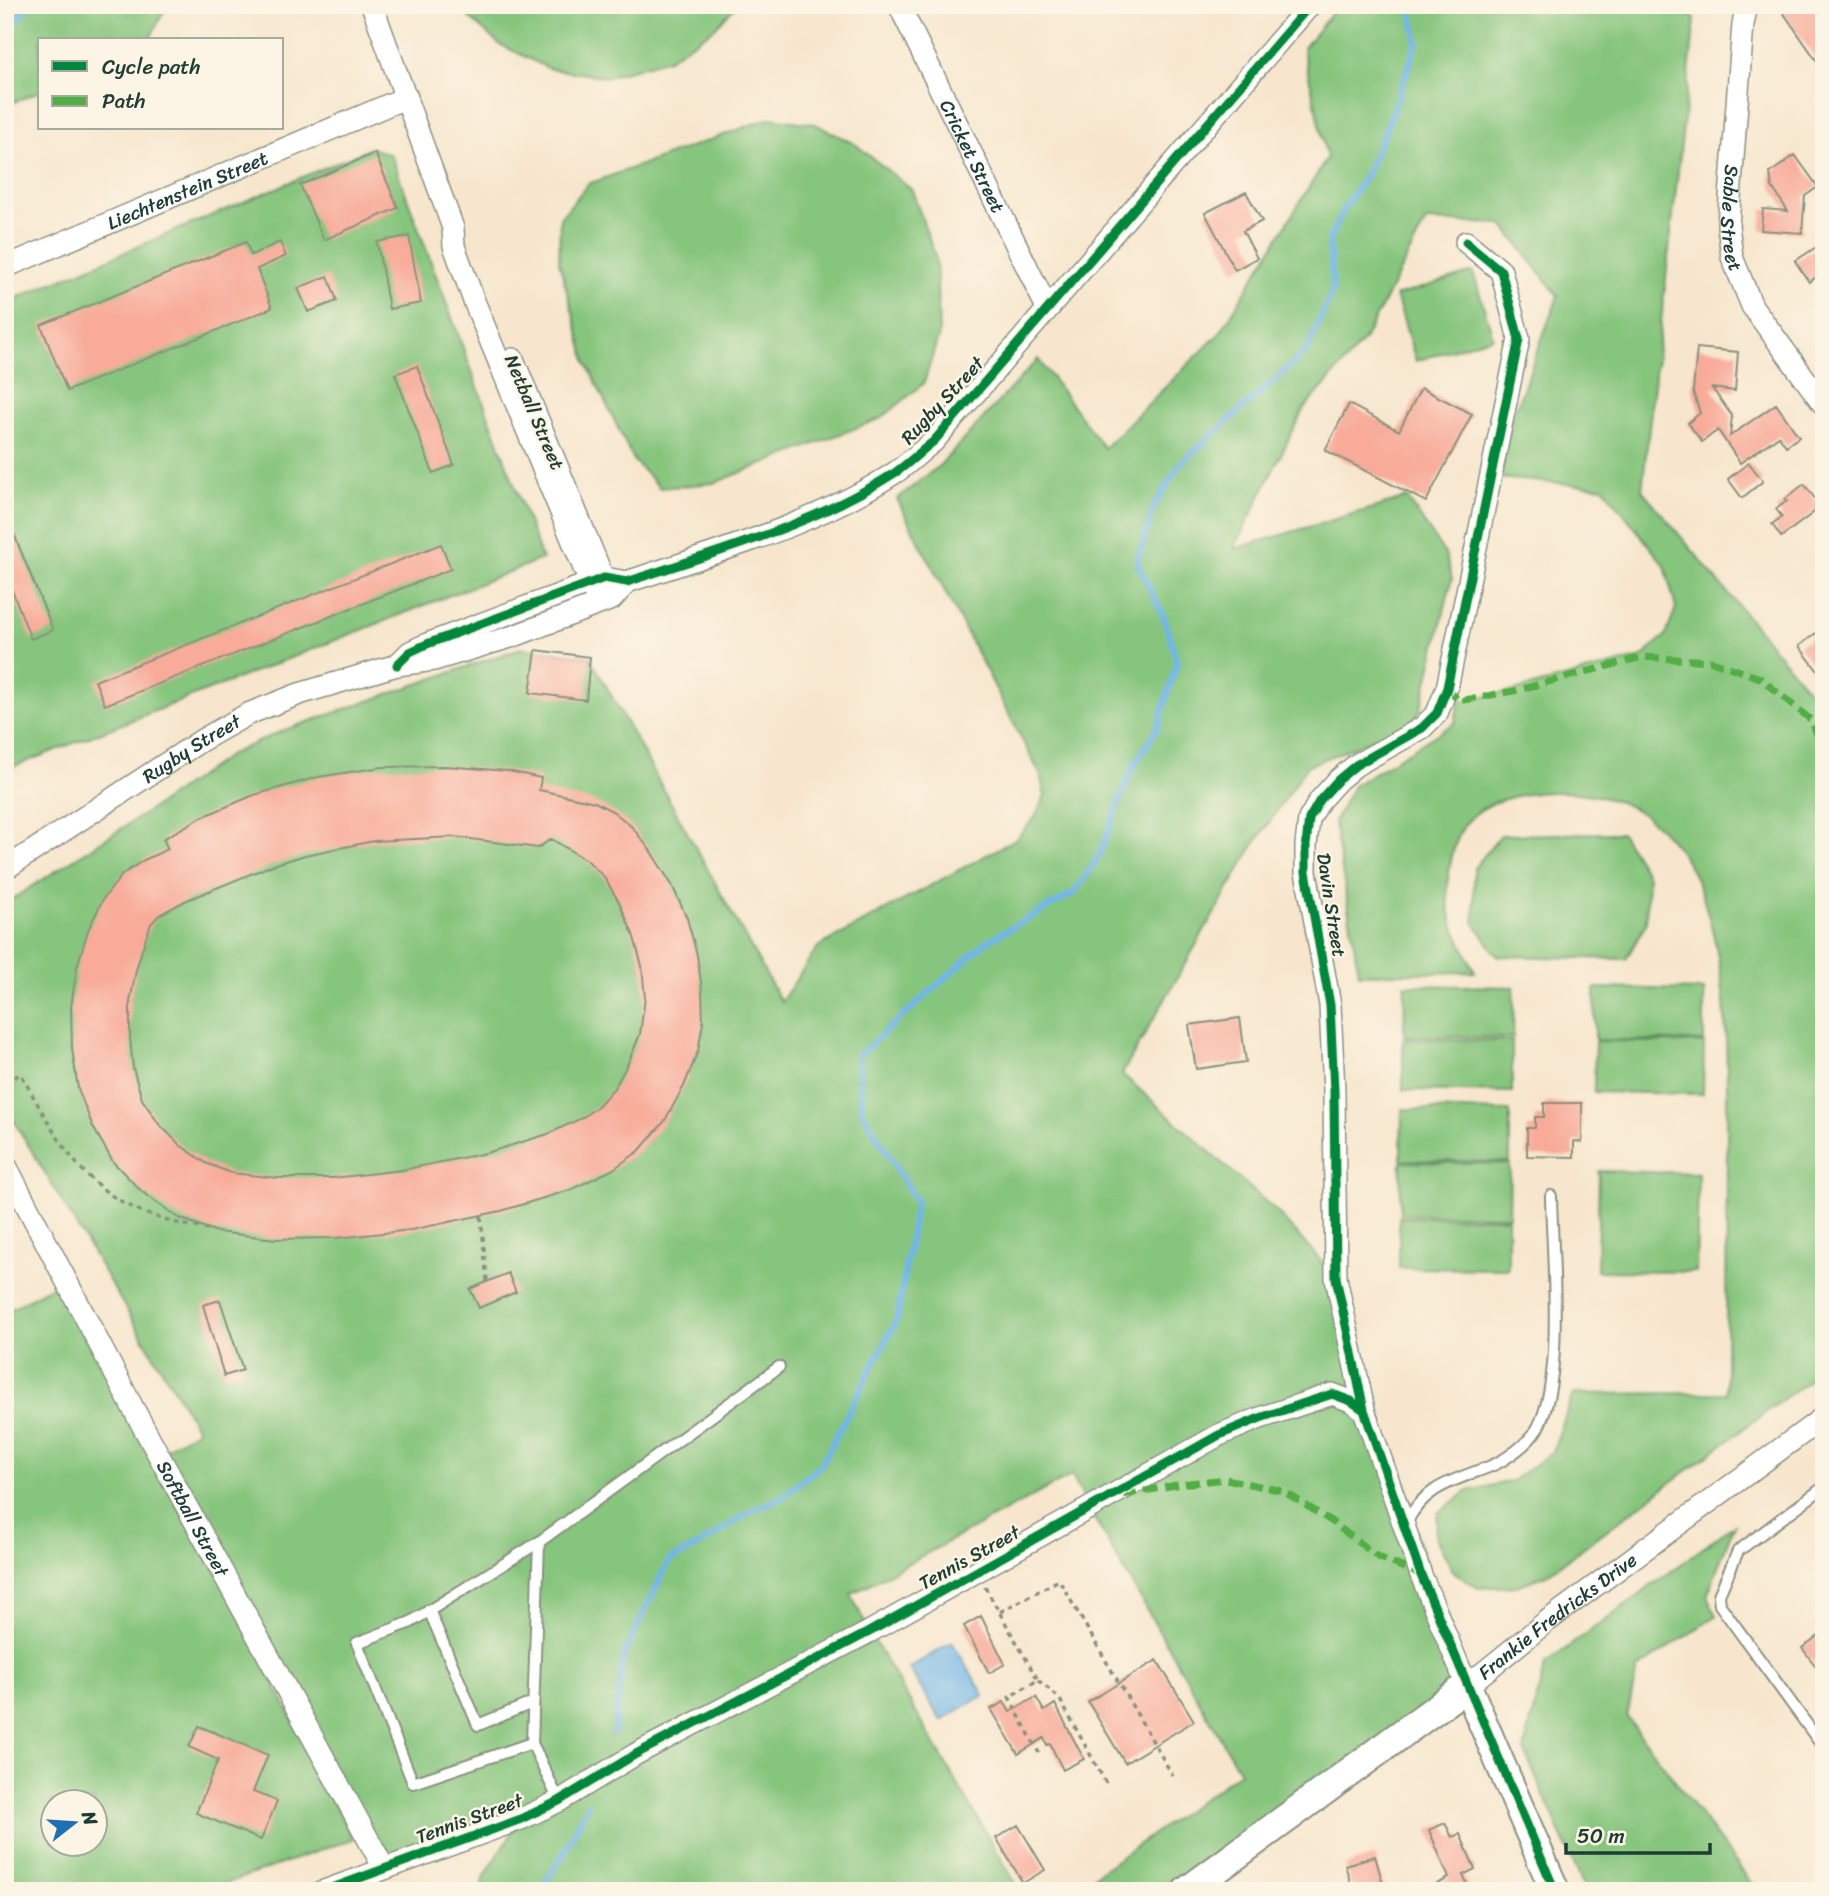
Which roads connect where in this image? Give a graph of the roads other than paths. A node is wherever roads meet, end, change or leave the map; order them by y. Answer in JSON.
{"nodes":[{"id":1,"x":372,"y":5,"type":"edge"},
{"id":2,"x":899,"y":5,"type":"edge"},
{"id":3,"x":1310,"y":5,"type":"edge"},
{"id":4,"x":1747,"y":5,"type":"edge"},
{"id":5,"x":407,"y":97,"type":"junction"},
{"id":6,"x":1466,"y":242,"type":"dead end"},
{"id":7,"x":5,"y":267,"type":"edge"},
{"id":8,"x":1047,"y":308,"type":"junction"},
{"id":9,"x":1824,"y":405,"type":"edge"},
{"id":10,"x":597,"y":581,"type":"junction"},
{"id":11,"x":626,"y":582,"type":"junction"},
{"id":12,"x":605,"y":602,"type":"junction"},
{"id":13,"x":397,"y":665,"type":"junction"},
{"id":14,"x":5,"y":869,"type":"edge"},
{"id":15,"x":5,"y":1164,"type":"edge"},
{"id":16,"x":1551,"y":1196,"type":"dead end"},
{"id":17,"x":779,"y":1367,"type":"dead end"},
{"id":18,"x":1364,"y":1410,"type":"junction"},
{"id":19,"x":1824,"y":1417,"type":"edge"},
{"id":20,"x":1824,"y":1487,"type":"edge"},
{"id":21,"x":1405,"y":1526,"type":"junction"},
{"id":22,"x":539,"y":1542,"type":"junction"},
{"id":23,"x":429,"y":1610,"type":"junction"},
{"id":24,"x":1467,"y":1686,"type":"junction"},
{"id":25,"x":532,"y":1703,"type":"junction"},
{"id":26,"x":531,"y":1743,"type":"junction"},
{"id":27,"x":1824,"y":1748,"type":"edge"},
{"id":28,"x":559,"y":1801,"type":"junction"},
{"id":29,"x":384,"y":1868,"type":"junction"},
{"id":30,"x":324,"y":1891,"type":"edge"},
{"id":31,"x":1187,"y":1891,"type":"edge"},
{"id":32,"x":1555,"y":1891,"type":"edge"}],
"edges":[{"from":1,"to":5,"type":"street","name":"Netball Street"},
{"from":2,"to":8,"type":"street","name":"Cricket Street"},
{"from":3,"to":8,"type":"street","name":"Rugby Street"},
{"from":4,"to":9,"type":"street","name":"Sable Street"},
{"from":5,"to":7,"type":"street","name":"Liechtenstein Street"},
{"from":5,"to":10,"type":"street","name":"Netball Street"},
{"from":6,"to":18,"type":"street","name":"Davin Street"},
{"from":8,"to":11,"type":"street","name":"Rugby Street"},
{"from":10,"to":11,"type":"street","name":"Rugby Street"},
{"from":10,"to":12,"type":"street","name":"Netball Street"},
{"from":10,"to":13,"type":"street","name":"Rugby Street"},
{"from":11,"to":12,"type":"street","name":"Rugby Street"},
{"from":12,"to":13,"type":"street","name":"Rugby Street"},
{"from":13,"to":14,"type":"street","name":"Rugby Street"},
{"from":15,"to":29,"type":"street","name":"Softball Street"},
{"from":16,"to":21,"type":"lane"},
{"from":17,"to":22,"type":"lane"},
{"from":18,"to":21,"type":"street"},
{"from":18,"to":28,"type":"street","name":"Tennis Street"},
{"from":19,"to":24,"type":"street","name":"Frankie Fredricks Drive"},
{"from":20,"to":27,"type":"lane"},
{"from":21,"to":24,"type":"street"},
{"from":22,"to":23,"type":"lane"},
{"from":22,"to":25,"type":"lane"},
{"from":23,"to":25,"type":"lane"},
{"from":23,"to":26,"type":"lane"},
{"from":24,"to":31,"type":"street","name":"Frankie Fredricks Drive"},
{"from":24,"to":32,"type":"street"},
{"from":25,"to":26,"type":"lane"},
{"from":26,"to":28,"type":"lane"},
{"from":28,"to":29,"type":"street","name":"Tennis Street"},
{"from":29,"to":30,"type":"street","name":"Tennis Street"}]}
